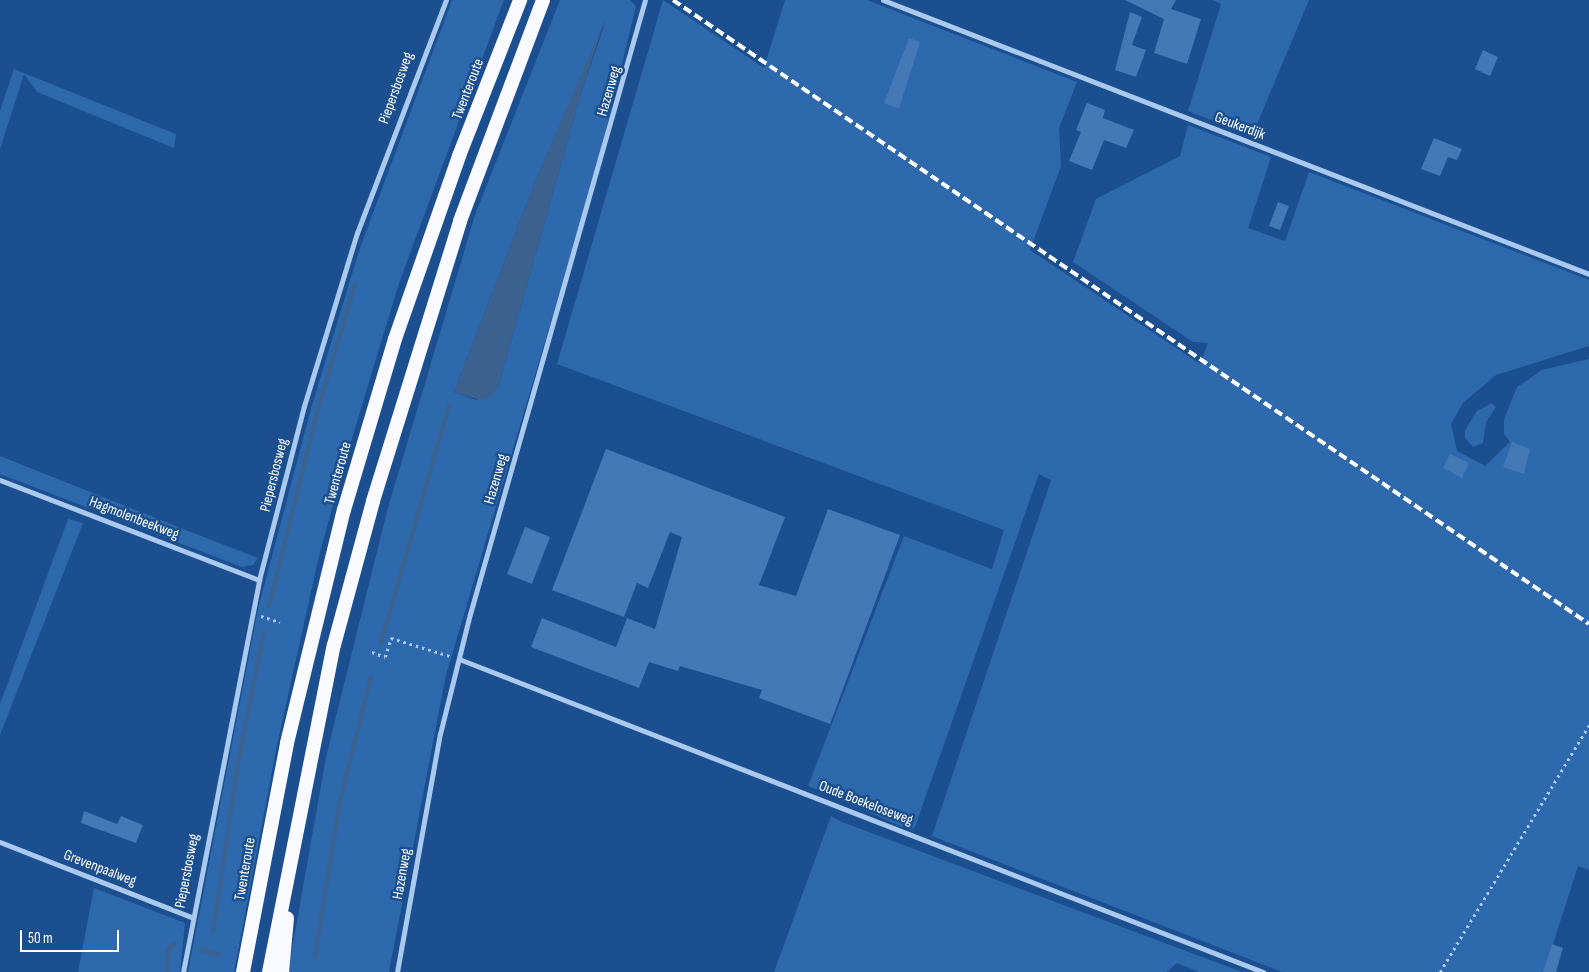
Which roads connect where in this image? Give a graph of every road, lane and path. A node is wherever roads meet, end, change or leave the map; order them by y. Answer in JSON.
{"nodes":[{"id":1,"x":446,"y":0,"type":"edge"},
{"id":2,"x":520,"y":0,"type":"edge"},
{"id":3,"x":543,"y":0,"type":"edge"},
{"id":4,"x":645,"y":0,"type":"edge"},
{"id":5,"x":883,"y":0,"type":"edge"},
{"id":6,"x":1589,"y":274,"type":"edge"},
{"id":7,"x":0,"y":480,"type":"edge"},
{"id":8,"x":260,"y":580,"type":"junction"},
{"id":9,"x":252,"y":613,"type":"junction"},
{"id":10,"x":280,"y":622,"type":"dead end"},
{"id":11,"x":372,"y":652,"type":"dead end"},
{"id":12,"x":459,"y":659,"type":"junction"},
{"id":13,"x":1589,"y":725,"type":"edge"},
{"id":14,"x":293,"y":838,"type":"junction"},
{"id":15,"x":0,"y":842,"type":"edge"},
{"id":16,"x":191,"y":917,"type":"junction"},
{"id":17,"x":183,"y":972,"type":"edge"},
{"id":18,"x":243,"y":972,"type":"edge"},
{"id":19,"x":269,"y":972,"type":"edge"},
{"id":20,"x":282,"y":972,"type":"edge"},
{"id":21,"x":397,"y":972,"type":"edge"},
{"id":22,"x":1263,"y":972,"type":"edge"},
{"id":23,"x":1440,"y":972,"type":"edge"}],
"edges":[{"from":1,"to":8,"type":"street","name":"Piepersbosweg"},
{"from":2,"to":18,"type":"highway","name":"Twenteroute"},
{"from":3,"to":14,"type":"highway"},
{"from":4,"to":12,"type":"street","name":"Hazenweg"},
{"from":5,"to":6,"type":"street","name":"Geukerdijk"},
{"from":7,"to":8,"type":"street","name":"Hagmolenbeekweg"},
{"from":8,"to":9,"type":"street","name":"Piepersbosweg"},
{"from":9,"to":10,"type":"path"},
{"from":9,"to":16,"type":"street","name":"Piepersbosweg"},
{"from":11,"to":12,"type":"path"},
{"from":12,"to":21,"type":"street","name":"Hazenweg"},
{"from":12,"to":22,"type":"street","name":"Oude Boekeloseweg"},
{"from":13,"to":23,"type":"path"},
{"from":14,"to":19,"type":"highway"},
{"from":14,"to":20,"type":"highway"},
{"from":15,"to":16,"type":"street","name":"Grevenpaalweg"},
{"from":16,"to":17,"type":"street","name":"Piepersbosweg"}]}
